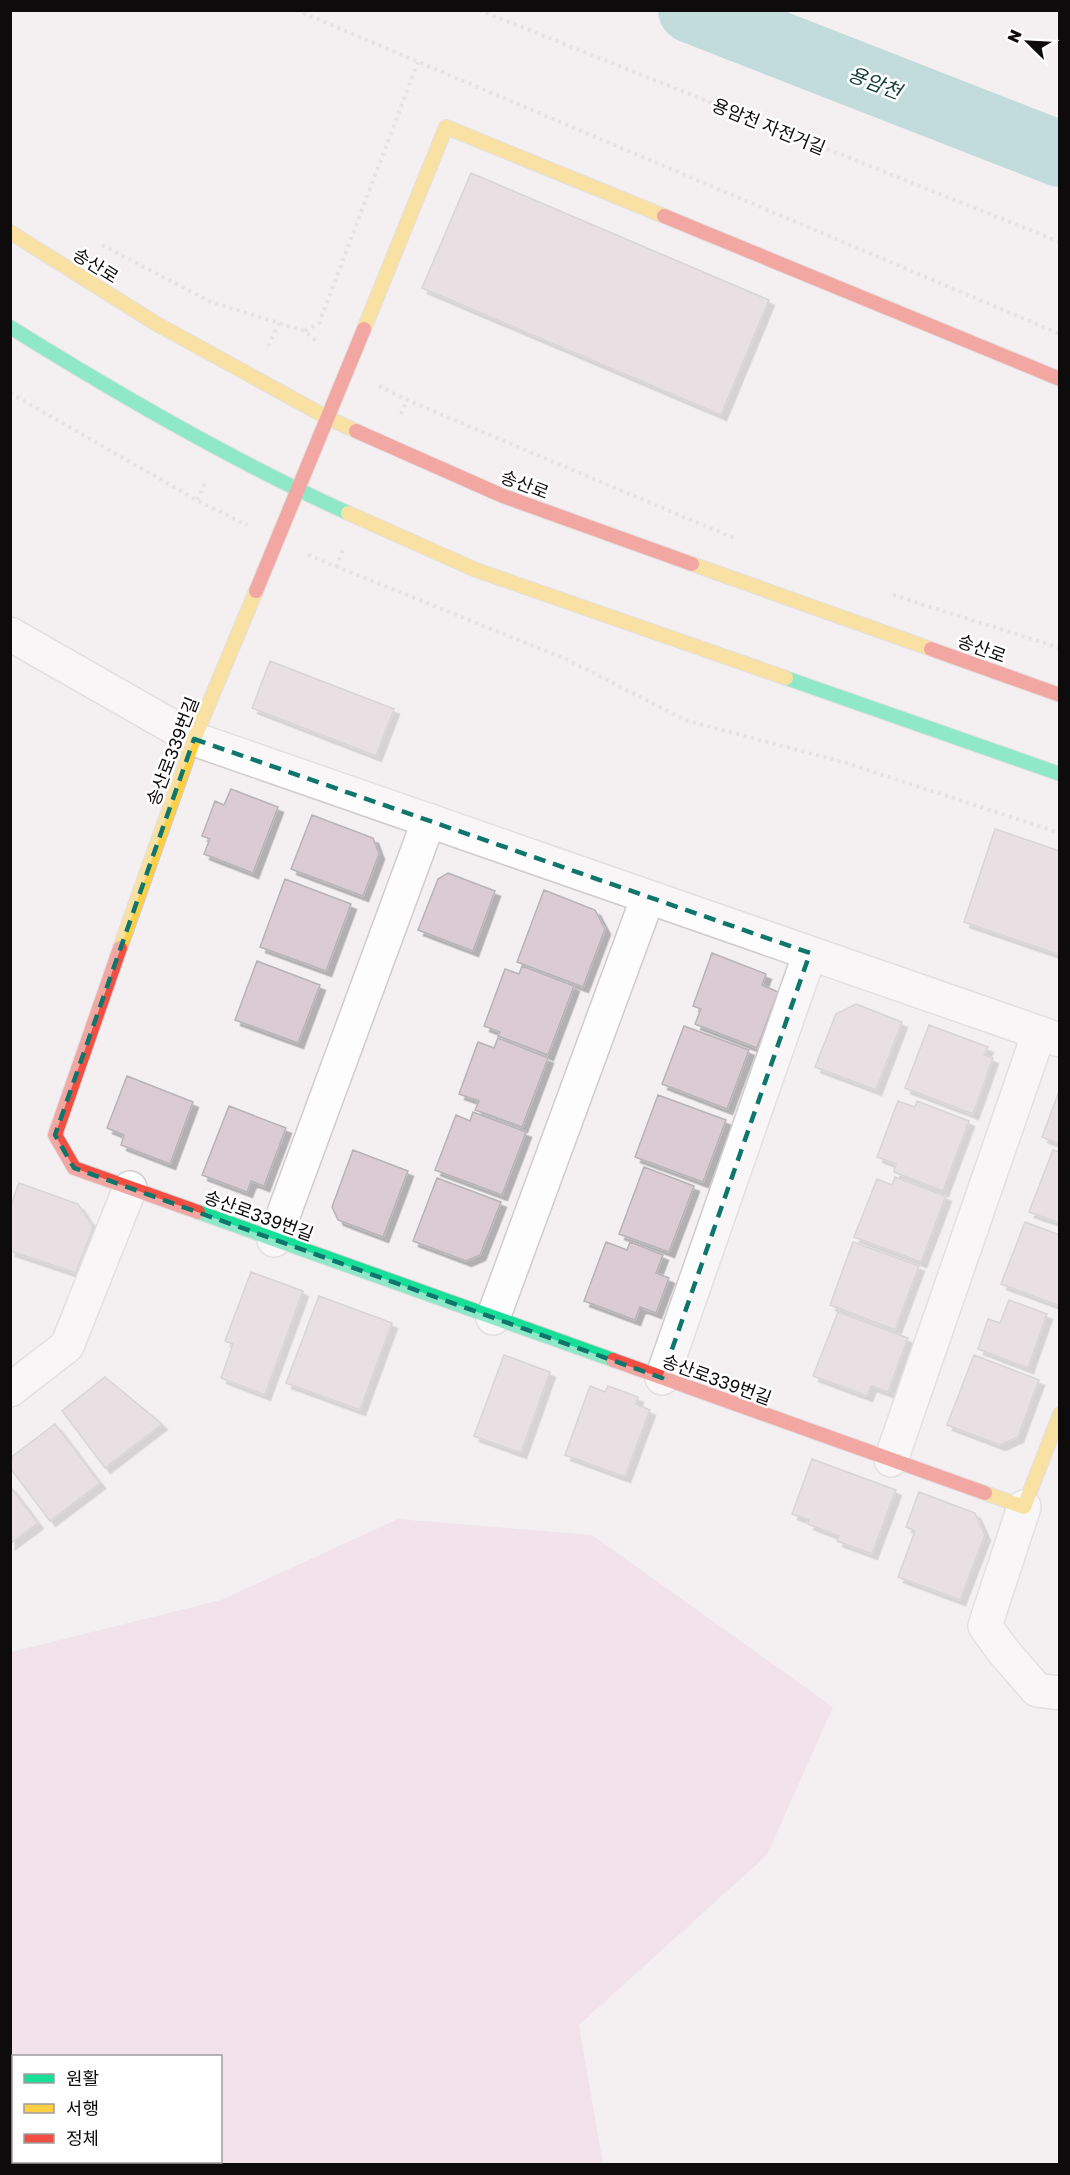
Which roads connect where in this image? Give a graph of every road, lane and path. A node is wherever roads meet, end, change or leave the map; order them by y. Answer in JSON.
{"nodes":[{"id":1,"x":479,"y":10,"type":"edge"},
{"id":2,"x":300,"y":11,"type":"edge"},
{"id":3,"x":418,"y":62,"type":"junction"},
{"id":4,"x":10,"y":232,"type":"edge"},
{"id":5,"x":95,"y":241,"type":"dead end"},
{"id":6,"x":1059,"y":242,"type":"edge"},
{"id":7,"x":10,"y":327,"type":"edge"},
{"id":8,"x":305,"y":331,"type":"junction"},
{"id":9,"x":1059,"y":334,"type":"edge"},
{"id":10,"x":348,"y":370,"type":"junction"},
{"id":11,"x":1059,"y":379,"type":"edge"},
{"id":12,"x":10,"y":393,"type":"edge"},
{"id":13,"x":328,"y":418,"type":"junction"},
{"id":14,"x":298,"y":490,"type":"junction"},
{"id":15,"x":278,"y":540,"type":"junction"},
{"id":16,"x":738,"y":540,"type":"dead end"},
{"id":17,"x":882,"y":591,"type":"dead end"},
{"id":18,"x":10,"y":634,"type":"edge"},
{"id":19,"x":1059,"y":648,"type":"edge"},
{"id":20,"x":1059,"y":695,"type":"edge"},
{"id":21,"x":194,"y":739,"type":"junction"},
{"id":22,"x":1059,"y":774,"type":"edge"},
{"id":23,"x":429,"y":820,"type":"junction"},
{"id":24,"x":1059,"y":833,"type":"edge"},
{"id":25,"x":648,"y":897,"type":"junction"},
{"id":26,"x":810,"y":953,"type":"junction"},
{"id":27,"x":1049,"y":1037,"type":"edge"},
{"id":28,"x":130,"y":1188,"type":"junction"},
{"id":29,"x":274,"y":1239,"type":"junction"},
{"id":30,"x":493,"y":1318,"type":"junction"},
{"id":31,"x":662,"y":1378,"type":"junction"},
{"id":32,"x":10,"y":1390,"type":"edge"},
{"id":33,"x":1059,"y":1414,"type":"edge"},
{"id":34,"x":891,"y":1460,"type":"junction"},
{"id":35,"x":1024,"y":1508,"type":"junction"},
{"id":36,"x":1059,"y":1693,"type":"edge"}],
"edges":[{"from":1,"to":6,"type":"path","name":"용암천 자전거길"},
{"from":2,"to":3,"type":"path"},
{"from":3,"to":8,"type":"path"},
{"from":3,"to":9,"type":"path"},
{"from":4,"to":13,"type":"street","name":"송산로"},
{"from":5,"to":8,"type":"path"},
{"from":7,"to":14,"type":"street"},
{"from":8,"to":10,"type":"path"},
{"from":10,"to":11,"type":"street","name":"송산로339번길"},
{"from":10,"to":13,"type":"street","name":"송산로339번길"},
{"from":10,"to":16,"type":"path"},
{"from":12,"to":15,"type":"path"},
{"from":13,"to":14,"type":"street","name":"송산로339번길"},
{"from":13,"to":20,"type":"street","name":"송산로"},
{"from":14,"to":15,"type":"street","name":"송산로339번길"},
{"from":14,"to":22,"type":"street"},
{"from":15,"to":21,"type":"street","name":"송산로339번길"},
{"from":15,"to":24,"type":"path"},
{"from":17,"to":19,"type":"path"},
{"from":18,"to":21,"type":"street"},
{"from":21,"to":23,"type":"street"},
{"from":21,"to":28,"type":"street","name":"송산로339번길"},
{"from":23,"to":25,"type":"street"},
{"from":23,"to":29,"type":"street"},
{"from":25,"to":26,"type":"street"},
{"from":25,"to":30,"type":"street"},
{"from":26,"to":27,"type":"street"},
{"from":26,"to":31,"type":"street"},
{"from":27,"to":34,"type":"street"},
{"from":28,"to":29,"type":"street","name":"송산로339번길"},
{"from":28,"to":32,"type":"street"},
{"from":29,"to":30,"type":"street","name":"송산로339번길"},
{"from":30,"to":31,"type":"street","name":"송산로339번길"},
{"from":31,"to":34,"type":"street","name":"송산로339번길"},
{"from":33,"to":35,"type":"street"},
{"from":34,"to":35,"type":"street","name":"송산로339번길"},
{"from":35,"to":36,"type":"street"}]}
